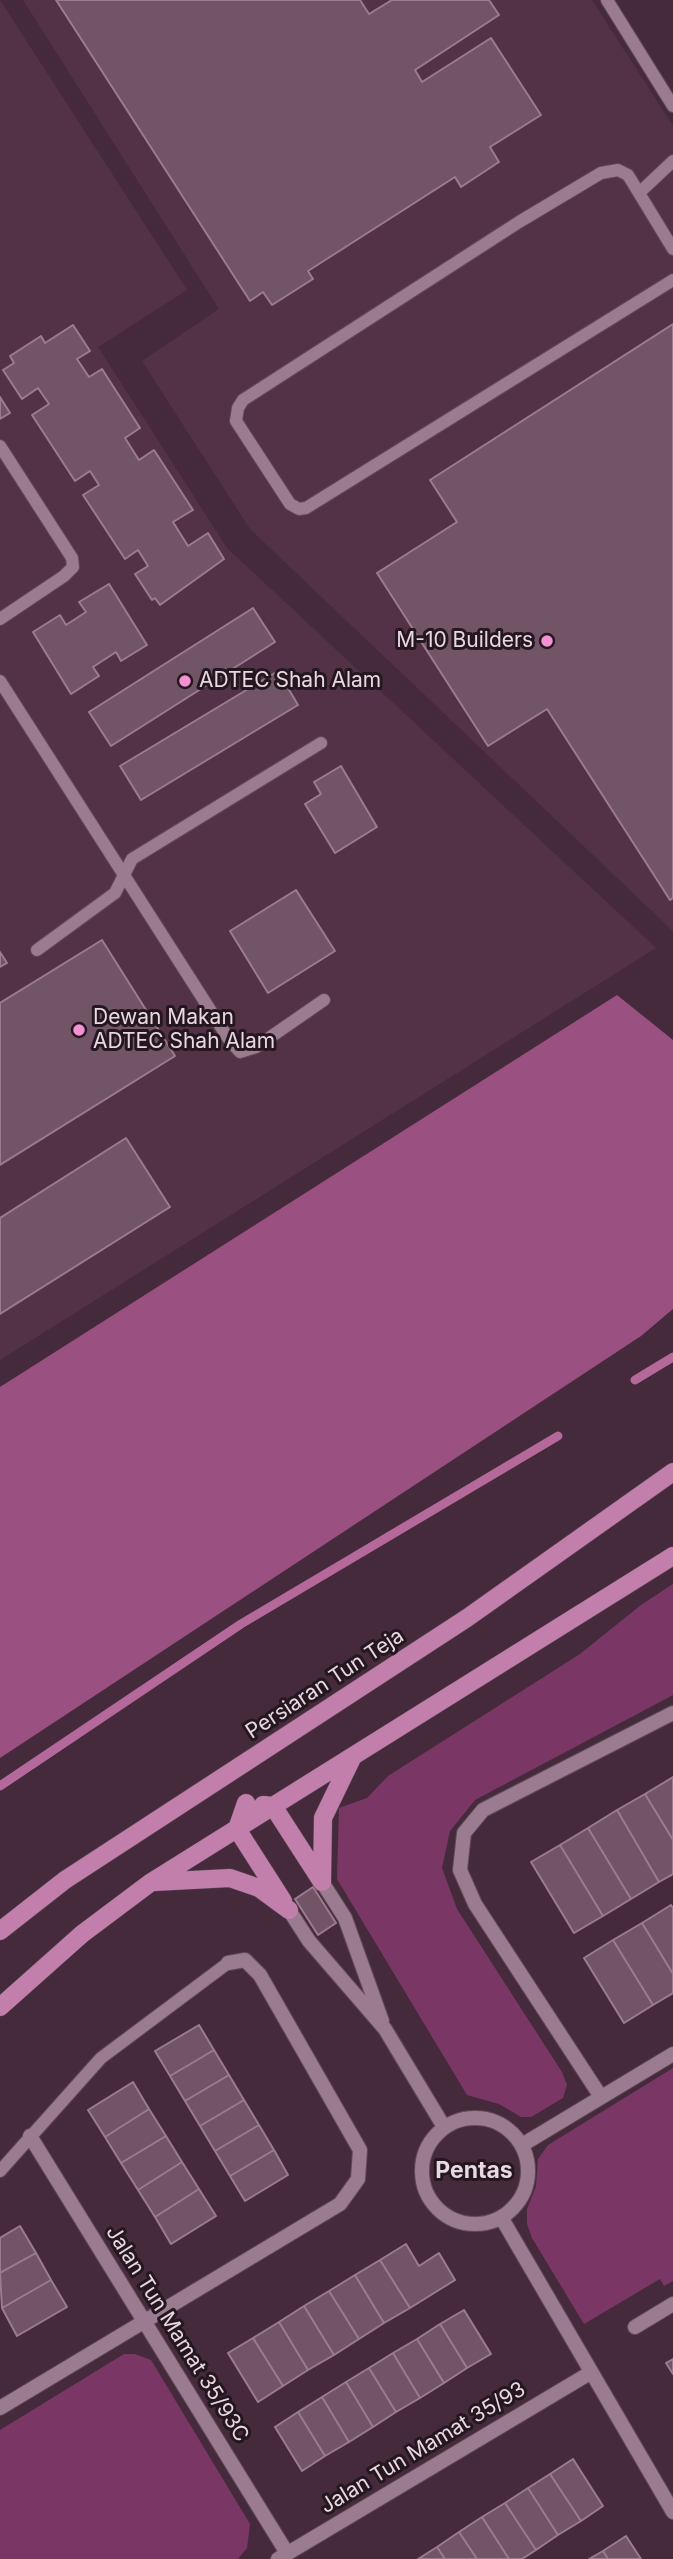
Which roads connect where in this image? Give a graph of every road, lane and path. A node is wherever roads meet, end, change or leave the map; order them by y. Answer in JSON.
{"nodes":[{"id":1,"x":607,"y":0,"type":"edge"},
{"id":2,"x":673,"y":106,"type":"edge"},
{"id":3,"x":673,"y":161,"type":"edge"},
{"id":4,"x":639,"y":193,"type":"junction"},
{"id":5,"x":673,"y":249,"type":"edge"},
{"id":6,"x":673,"y":279,"type":"edge"},
{"id":7,"x":0,"y":446,"type":"edge"},
{"id":8,"x":0,"y":619,"type":"edge"},
{"id":9,"x":0,"y":681,"type":"edge"},
{"id":10,"x":321,"y":743,"type":"dead end"},
{"id":11,"x":125,"y":877,"type":"junction"},
{"id":12,"x":37,"y":950,"type":"dead end"},
{"id":13,"x":324,"y":1000,"type":"dead end"},
{"id":14,"x":673,"y":1472,"type":"edge"},
{"id":15,"x":673,"y":1556,"type":"edge"},
{"id":16,"x":673,"y":1713,"type":"edge"},
{"id":17,"x":353,"y":1756,"type":"junction"},
{"id":18,"x":229,"y":1775,"type":"junction"},
{"id":19,"x":246,"y":1803,"type":"junction"},
{"id":20,"x":273,"y":1806,"type":"junction"},
{"id":21,"x":237,"y":1829,"type":"junction"},
{"id":22,"x":322,"y":1882,"type":"junction"},
{"id":23,"x":149,"y":1883,"type":"junction"},
{"id":24,"x":289,"y":1910,"type":"junction"},
{"id":25,"x":0,"y":1931,"type":"edge"},
{"id":26,"x":228,"y":1963,"type":"joint"},
{"id":27,"x":0,"y":2007,"type":"edge"},
{"id":28,"x":385,"y":2029,"type":"junction"},
{"id":29,"x":673,"y":2054,"type":"edge"},
{"id":30,"x":601,"y":2097,"type":"junction"},
{"id":31,"x":444,"y":2127,"type":"junction"},
{"id":32,"x":30,"y":2136,"type":"junction"},
{"id":33,"x":522,"y":2145,"type":"junction"},
{"id":34,"x":0,"y":2171,"type":"edge"},
{"id":35,"x":501,"y":2217,"type":"junction"},
{"id":36,"x":673,"y":2304,"type":"edge"},
{"id":37,"x":144,"y":2322,"type":"junction"},
{"id":38,"x":635,"y":2327,"type":"dead end"},
{"id":39,"x":590,"y":2373,"type":"junction"},
{"id":40,"x":0,"y":2408,"type":"edge"},
{"id":41,"x":673,"y":2512,"type":"edge"},
{"id":42,"x":283,"y":2556,"type":"edge"}],
"edges":[{"from":1,"to":2,"type":"lane"},
{"from":3,"to":4,"type":"lane"},
{"from":4,"to":5,"type":"lane"},
{"from":4,"to":6,"type":"lane"},
{"from":7,"to":8,"type":"lane"},
{"from":9,"to":11,"type":"lane"},
{"from":10,"to":11,"type":"lane"},
{"from":11,"to":12,"type":"lane"},
{"from":11,"to":13,"type":"lane"},
{"from":14,"to":18,"type":"main road","name":"Persiaran Tun Teja"},
{"from":15,"to":17,"type":"main road"},
{"from":16,"to":30,"type":"street"},
{"from":17,"to":20,"type":"main road"},
{"from":17,"to":22,"type":"main road"},
{"from":18,"to":19,"type":"main road"},
{"from":18,"to":25,"type":"main road","name":"Persiaran Tun Teja"},
{"from":19,"to":20,"type":"main road"},
{"from":19,"to":21,"type":"main road"},
{"from":20,"to":21,"type":"main road"},
{"from":20,"to":22,"type":"main road"},
{"from":21,"to":23,"type":"main road"},
{"from":21,"to":24,"type":"main road"},
{"from":22,"to":28,"type":"street"},
{"from":23,"to":24,"type":"main road"},
{"from":23,"to":27,"type":"main road"},
{"from":24,"to":28,"type":"street"},
{"from":26,"to":32,"type":"lane"},
{"from":26,"to":37,"type":"street"},
{"from":28,"to":31,"type":"street"},
{"from":29,"to":30,"type":"street"},
{"from":30,"to":33,"type":"street"},
{"from":31,"to":33,"type":"street"},
{"from":31,"to":35,"type":"street"},
{"from":32,"to":34,"type":"lane"},
{"from":32,"to":37,"type":"street","name":"Jalan Tun Mamat 35/93C"},
{"from":33,"to":35,"type":"street"},
{"from":35,"to":39,"type":"street"},
{"from":36,"to":38,"type":"street"},
{"from":37,"to":40,"type":"street"},
{"from":37,"to":42,"type":"street","name":"Jalan Tun Mamat 35/93C"},
{"from":39,"to":41,"type":"street"},
{"from":39,"to":42,"type":"street","name":"Jalan Tun Mamat 35/93"}]}
